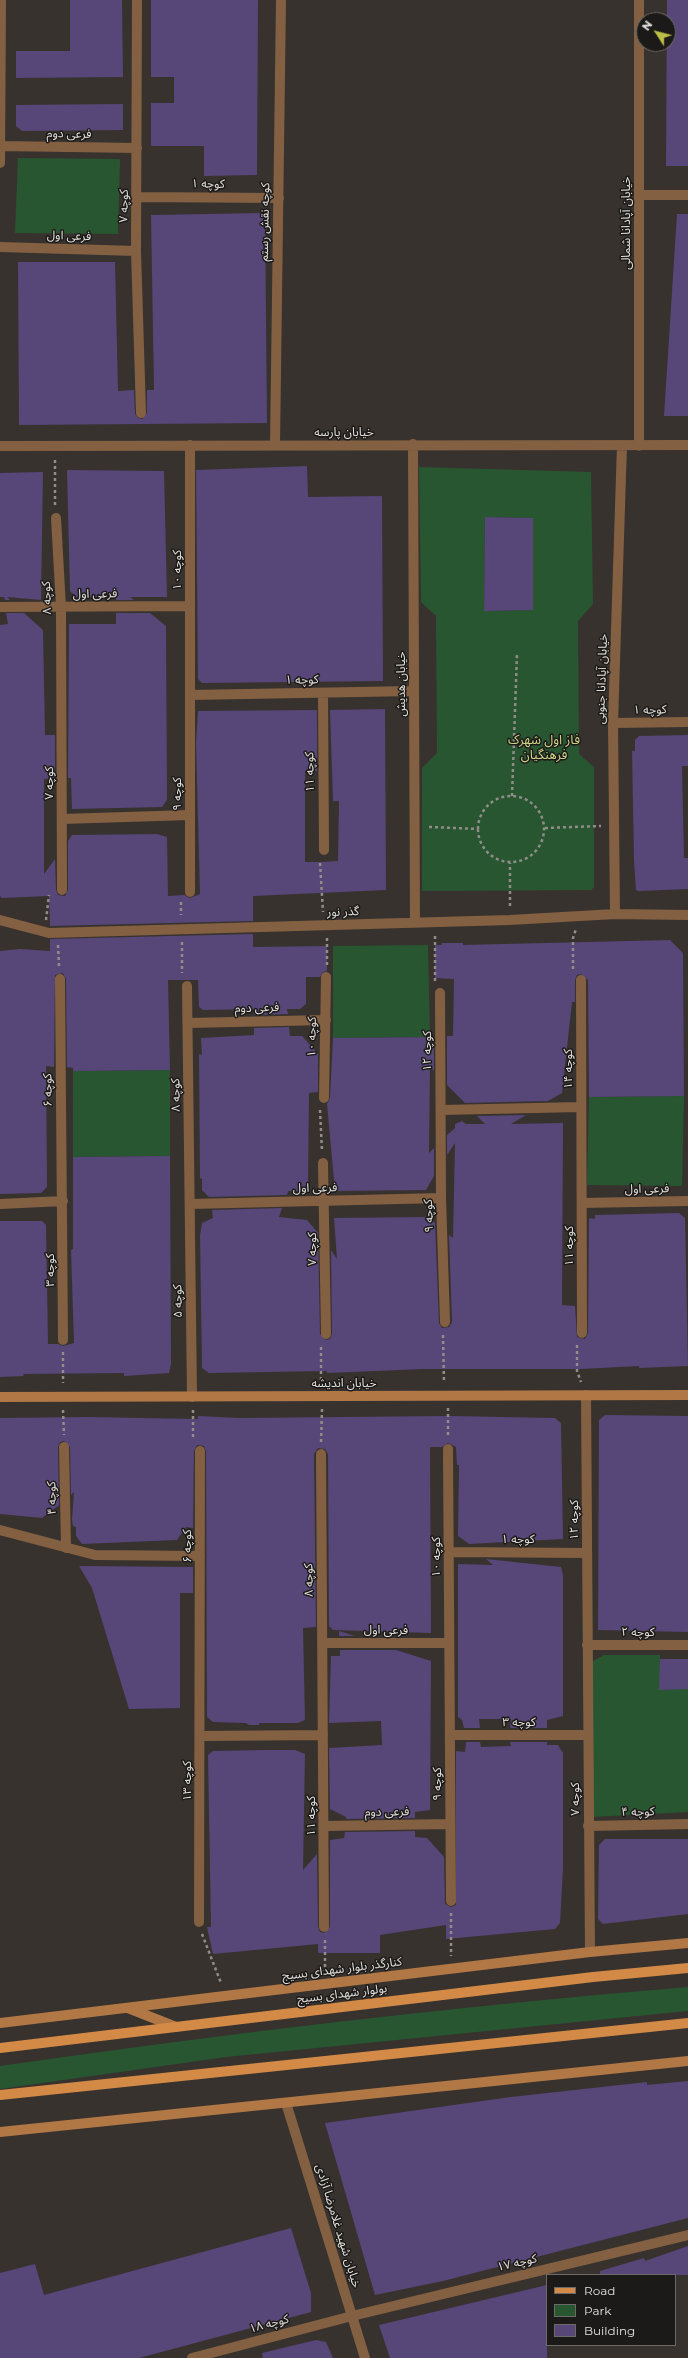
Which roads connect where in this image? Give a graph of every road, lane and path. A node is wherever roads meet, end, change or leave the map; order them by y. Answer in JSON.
{"nodes":[{"id":1,"x":1,"y":0,"type":"edge"},
{"id":2,"x":137,"y":0,"type":"edge"},
{"id":3,"x":281,"y":0,"type":"edge"},
{"id":4,"x":639,"y":0,"type":"edge"},
{"id":5,"x":0,"y":146,"type":"edge"},
{"id":6,"x":138,"y":148,"type":"junction"},
{"id":7,"x":0,"y":163,"type":"edge"},
{"id":8,"x":639,"y":195,"type":"junction"},
{"id":9,"x":688,"y":195,"type":"edge"},
{"id":10,"x":137,"y":197,"type":"junction"},
{"id":11,"x":279,"y":198,"type":"junction"},
{"id":12,"x":0,"y":247,"type":"edge"},
{"id":13,"x":136,"y":251,"type":"junction"},
{"id":14,"x":141,"y":413,"type":"dead end"},
{"id":15,"x":413,"y":444,"type":"junction"},
{"id":16,"x":57,"y":445,"type":"junction"},
{"id":17,"x":190,"y":445,"type":"junction"},
{"id":18,"x":275,"y":445,"type":"junction"},
{"id":19,"x":622,"y":445,"type":"junction"},
{"id":20,"x":688,"y":445,"type":"edge"},
{"id":21,"x":0,"y":446,"type":"edge"},
{"id":22,"x":639,"y":446,"type":"junction"},
{"id":23,"x":56,"y":518,"type":"joint"},
{"id":24,"x":190,"y":606,"type":"junction"},
{"id":25,"x":61,"y":607,"type":"junction"},
{"id":26,"x":0,"y":608,"type":"edge"},
{"id":27,"x":517,"y":654,"type":"dead end"},
{"id":28,"x":61,"y":676,"type":"joint"},
{"id":29,"x":414,"y":691,"type":"junction"},
{"id":30,"x":323,"y":693,"type":"junction"},
{"id":31,"x":190,"y":695,"type":"junction"},
{"id":32,"x":688,"y":722,"type":"edge"},
{"id":33,"x":613,"y":723,"type":"junction"},
{"id":34,"x":512,"y":796,"type":"junction"},
{"id":35,"x":190,"y":815,"type":"junction"},
{"id":36,"x":62,"y":819,"type":"junction"},
{"id":37,"x":614,"y":826,"type":"junction"},
{"id":38,"x":414,"y":827,"type":"junction"},
{"id":39,"x":545,"y":828,"type":"junction"},
{"id":40,"x":478,"y":829,"type":"junction"},
{"id":41,"x":324,"y":850,"type":"joint"},
{"id":42,"x":510,"y":863,"type":"junction"},
{"id":43,"x":62,"y":890,"type":"joint"},
{"id":44,"x":190,"y":892,"type":"joint"},
{"id":45,"x":615,"y":914,"type":"junction"},
{"id":46,"x":688,"y":915,"type":"edge"},
{"id":47,"x":580,"y":917,"type":"junction"},
{"id":48,"x":0,"y":920,"type":"edge"},
{"id":49,"x":510,"y":920,"type":"junction"},
{"id":50,"x":415,"y":922,"type":"junction"},
{"id":51,"x":435,"y":922,"type":"junction"},
{"id":52,"x":328,"y":925,"type":"junction"},
{"id":53,"x":182,"y":930,"type":"junction"},
{"id":54,"x":57,"y":933,"type":"junction"},
{"id":55,"x":326,"y":977,"type":"joint"},
{"id":56,"x":60,"y":980,"type":"joint"},
{"id":57,"x":581,"y":980,"type":"joint"},
{"id":58,"x":187,"y":986,"type":"joint"},
{"id":59,"x":440,"y":993,"type":"joint"},
{"id":60,"x":326,"y":1020,"type":"junction"},
{"id":61,"x":188,"y":1023,"type":"junction"},
{"id":62,"x":324,"y":1098,"type":"joint"},
{"id":63,"x":581,"y":1107,"type":"junction"},
{"id":64,"x":441,"y":1110,"type":"junction"},
{"id":65,"x":582,"y":1159,"type":"joint"},
{"id":66,"x":323,"y":1164,"type":"joint"},
{"id":67,"x":441,"y":1198,"type":"junction"},
{"id":68,"x":62,"y":1201,"type":"junction"},
{"id":69,"x":325,"y":1201,"type":"junction"},
{"id":70,"x":688,"y":1201,"type":"edge"},
{"id":71,"x":582,"y":1203,"type":"junction"},
{"id":72,"x":0,"y":1204,"type":"edge"},
{"id":73,"x":190,"y":1204,"type":"junction"},
{"id":74,"x":445,"y":1322,"type":"joint"},
{"id":75,"x":582,"y":1333,"type":"joint"},
{"id":76,"x":326,"y":1334,"type":"joint"},
{"id":77,"x":63,"y":1340,"type":"joint"},
{"id":78,"x":586,"y":1395,"type":"junction"},
{"id":79,"x":688,"y":1395,"type":"edge"},
{"id":80,"x":323,"y":1396,"type":"junction"},
{"id":81,"x":447,"y":1396,"type":"junction"},
{"id":82,"x":0,"y":1397,"type":"edge"},
{"id":83,"x":63,"y":1397,"type":"junction"},
{"id":84,"x":192,"y":1397,"type":"junction"},
{"id":85,"x":64,"y":1447,"type":"joint"},
{"id":86,"x":448,"y":1449,"type":"joint"},
{"id":87,"x":200,"y":1451,"type":"joint"},
{"id":88,"x":320,"y":1454,"type":"joint"},
{"id":89,"x":0,"y":1530,"type":"edge"},
{"id":90,"x":66,"y":1548,"type":"junction"},
{"id":91,"x":448,"y":1552,"type":"junction"},
{"id":92,"x":587,"y":1552,"type":"junction"},
{"id":93,"x":200,"y":1556,"type":"junction"},
{"id":94,"x":200,"y":1640,"type":"joint"},
{"id":95,"x":323,"y":1643,"type":"junction"},
{"id":96,"x":449,"y":1643,"type":"junction"},
{"id":97,"x":587,"y":1645,"type":"junction"},
{"id":98,"x":688,"y":1645,"type":"edge"},
{"id":99,"x":449,"y":1666,"type":"joint"},
{"id":100,"x":323,"y":1705,"type":"joint"},
{"id":101,"x":323,"y":1735,"type":"junction"},
{"id":102,"x":450,"y":1735,"type":"junction"},
{"id":103,"x":588,"y":1735,"type":"junction"},
{"id":104,"x":200,"y":1736,"type":"junction"},
{"id":105,"x":450,"y":1824,"type":"junction"},
{"id":106,"x":688,"y":1824,"type":"edge"},
{"id":107,"x":324,"y":1826,"type":"junction"},
{"id":108,"x":588,"y":1826,"type":"junction"},
{"id":109,"x":451,"y":1902,"type":"joint"},
{"id":110,"x":199,"y":1922,"type":"joint"},
{"id":111,"x":324,"y":1928,"type":"joint"},
{"id":112,"x":688,"y":1943,"type":"edge"},
{"id":113,"x":590,"y":1952,"type":"junction"},
{"id":114,"x":688,"y":1962,"type":"edge"},
{"id":115,"x":688,"y":1968,"type":"edge"},
{"id":116,"x":451,"y":1969,"type":"junction"},
{"id":117,"x":666,"y":1970,"type":"junction"},
{"id":118,"x":325,"y":1984,"type":"junction"},
{"id":119,"x":227,"y":1996,"type":"junction"},
{"id":120,"x":127,"y":2008,"type":"junction"},
{"id":121,"x":0,"y":2023,"type":"edge"},
{"id":122,"x":688,"y":2023,"type":"edge"},
{"id":123,"x":176,"y":2027,"type":"junction"},
{"id":124,"x":0,"y":2048,"type":"edge"},
{"id":125,"x":688,"y":2061,"type":"edge"},
{"id":126,"x":0,"y":2096,"type":"edge"},
{"id":127,"x":286,"y":2103,"type":"junction"},
{"id":128,"x":0,"y":2132,"type":"edge"},
{"id":129,"x":688,"y":2235,"type":"edge"},
{"id":130,"x":352,"y":2316,"type":"junction"},
{"id":131,"x":192,"y":2358,"type":"edge"},
{"id":132,"x":365,"y":2358,"type":"edge"}],
"edges":[{"from":1,"to":5,"type":"street"},
{"from":2,"to":6,"type":"street","name":"کوچه ۷"},
{"from":3,"to":11,"type":"street","name":"کوچه نقش رستم"},
{"from":4,"to":8,"type":"street","name":"خیابان آپادانا شمالی"},
{"from":5,"to":6,"type":"street","name":"فرعی دوم"},
{"from":5,"to":7,"type":"street"},
{"from":6,"to":10,"type":"street","name":"کوچه ۷"},
{"from":8,"to":9,"type":"street"},
{"from":8,"to":22,"type":"street","name":"خیابان آپادانا شمالی"},
{"from":10,"to":11,"type":"street","name":"کوچه ۱"},
{"from":10,"to":13,"type":"street","name":"کوچه ۷"},
{"from":11,"to":18,"type":"street","name":"کوچه نقش رستم"},
{"from":12,"to":13,"type":"street","name":"فرعی اول"},
{"from":13,"to":14,"type":"street","name":"کوچه ۷"},
{"from":15,"to":18,"type":"street","name":"خیابان پارسه"},
{"from":15,"to":19,"type":"street","name":"خیابان پارسه"},
{"from":15,"to":29,"type":"street","name":"خیابان هدیش"},
{"from":16,"to":17,"type":"street","name":"خیابان پارسه"},
{"from":16,"to":21,"type":"street","name":"خیابان پارسه"},
{"from":16,"to":23,"type":"path"},
{"from":17,"to":18,"type":"street","name":"خیابان پارسه"},
{"from":17,"to":24,"type":"street","name":"کوچه ۱۰"},
{"from":19,"to":22,"type":"street","name":"خیابان پارسه"},
{"from":19,"to":33,"type":"street","name":"خیابان آپادانا جنوبی"},
{"from":20,"to":22,"type":"street","name":"خیابان پارسه"},
{"from":23,"to":25,"type":"street","name":"کوچه ۸"},
{"from":24,"to":25,"type":"street","name":"فرعی اول"},
{"from":24,"to":31,"type":"street","name":"کوچه ۱۰"},
{"from":25,"to":26,"type":"street","name":"فرعی اول"},
{"from":25,"to":28,"type":"street","name":"کوچه ۸"},
{"from":27,"to":34,"type":"path"},
{"from":28,"to":36,"type":"street","name":"کوچه ۷"},
{"from":29,"to":30,"type":"street","name":"کوچه ۱"},
{"from":29,"to":38,"type":"street","name":"خیابان هدیش"},
{"from":30,"to":31,"type":"street","name":"کوچه ۱"},
{"from":30,"to":41,"type":"street","name":"کوچه ۱۱"},
{"from":31,"to":35,"type":"street","name":"کوچه ۹"},
{"from":32,"to":33,"type":"street","name":"کوچه ۱"},
{"from":33,"to":37,"type":"street","name":"خیابان آپادانا جنوبی"},
{"from":34,"to":39,"type":"path"},
{"from":34,"to":40,"type":"path"},
{"from":35,"to":36,"type":"street"},
{"from":35,"to":44,"type":"street","name":"کوچه ۹"},
{"from":36,"to":43,"type":"street","name":"کوچه ۷"},
{"from":37,"to":39,"type":"path"},
{"from":37,"to":45,"type":"street","name":"خیابان آپادانا جنوبی"},
{"from":38,"to":40,"type":"path"},
{"from":38,"to":50,"type":"street","name":"خیابان هدیش"},
{"from":39,"to":42,"type":"path"},
{"from":40,"to":42,"type":"path"},
{"from":41,"to":52,"type":"path"},
{"from":42,"to":49,"type":"path"},
{"from":43,"to":54,"type":"path"},
{"from":44,"to":53,"type":"path"},
{"from":45,"to":46,"type":"street","name":"گذر نور"},
{"from":45,"to":47,"type":"street","name":"گذر نور"},
{"from":47,"to":49,"type":"street","name":"گذر نور"},
{"from":47,"to":57,"type":"path"},
{"from":48,"to":54,"type":"street","name":"گذر نور"},
{"from":49,"to":51,"type":"street","name":"گذر نور"},
{"from":50,"to":51,"type":"street","name":"گذر نور"},
{"from":50,"to":52,"type":"street","name":"گذر نور"},
{"from":51,"to":59,"type":"path"},
{"from":52,"to":53,"type":"street","name":"گذر نور"},
{"from":52,"to":55,"type":"path"},
{"from":53,"to":54,"type":"street","name":"گذر نور"},
{"from":53,"to":58,"type":"path"},
{"from":54,"to":56,"type":"path"},
{"from":55,"to":60,"type":"street","name":"کوچه ۱۰"},
{"from":56,"to":68,"type":"street","name":"کوچه ۶"},
{"from":57,"to":63,"type":"street","name":"کوچه ۱۴"},
{"from":58,"to":61,"type":"street","name":"کوچه ۸"},
{"from":59,"to":64,"type":"street","name":"کوچه ۱۲"},
{"from":60,"to":61,"type":"street","name":"فرعی دوم"},
{"from":60,"to":62,"type":"street","name":"کوچه ۱۰"},
{"from":61,"to":73,"type":"street","name":"کوچه ۸"},
{"from":62,"to":66,"type":"path"},
{"from":63,"to":64,"type":"street"},
{"from":63,"to":65,"type":"street","name":"کوچه ۱۴"},
{"from":64,"to":67,"type":"street","name":"کوچه ۹"},
{"from":65,"to":71,"type":"street","name":"کوچه ۱۱"},
{"from":66,"to":69,"type":"street","name":"کوچه ۷"},
{"from":67,"to":69,"type":"street","name":"فرعی اول"},
{"from":67,"to":74,"type":"street","name":"کوچه ۹"},
{"from":68,"to":72,"type":"street"},
{"from":68,"to":77,"type":"street","name":"کوچه ۳"},
{"from":69,"to":73,"type":"street","name":"فرعی اول"},
{"from":69,"to":76,"type":"street","name":"کوچه ۷"},
{"from":70,"to":71,"type":"street","name":"فرعی اول"},
{"from":71,"to":75,"type":"street","name":"کوچه ۱۱"},
{"from":73,"to":84,"type":"street","name":"کوچه ۵"},
{"from":74,"to":81,"type":"path"},
{"from":75,"to":78,"type":"path"},
{"from":76,"to":80,"type":"path"},
{"from":77,"to":83,"type":"path"},
{"from":78,"to":79,"type":"street","name":"خیابان اندیشه"},
{"from":78,"to":81,"type":"street","name":"خیابان اندیشه"},
{"from":78,"to":92,"type":"street","name":"کوچه ۱۲"},
{"from":80,"to":81,"type":"street","name":"خیابان اندیشه"},
{"from":80,"to":84,"type":"street","name":"خیابان اندیشه"},
{"from":80,"to":88,"type":"path"},
{"from":81,"to":86,"type":"path"},
{"from":82,"to":83,"type":"street","name":"خیابان اندیشه"},
{"from":83,"to":84,"type":"street","name":"خیابان اندیشه"},
{"from":83,"to":85,"type":"path"},
{"from":84,"to":87,"type":"path"},
{"from":85,"to":90,"type":"street","name":"کوچه ۴"},
{"from":86,"to":91,"type":"street","name":"کوچه ۱۰"},
{"from":87,"to":93,"type":"street","name":"کوچه ۶"},
{"from":88,"to":95,"type":"street","name":"کوچه ۸"},
{"from":89,"to":90,"type":"street"},
{"from":90,"to":93,"type":"street"},
{"from":91,"to":92,"type":"street","name":"کوچه ۱"},
{"from":91,"to":96,"type":"street","name":"کوچه ۱۰"},
{"from":92,"to":97,"type":"street","name":"کوچه ۱۲"},
{"from":93,"to":94,"type":"street","name":"کوچه ۶"},
{"from":94,"to":104,"type":"street","name":"کوچه ۱۳"},
{"from":95,"to":96,"type":"street","name":"فرعی اول"},
{"from":95,"to":100,"type":"street","name":"کوچه ۸"},
{"from":96,"to":99,"type":"street","name":"کوچه ۱۰"},
{"from":97,"to":98,"type":"street","name":"کوچه ۲"},
{"from":97,"to":103,"type":"street","name":"کوچه ۷"},
{"from":99,"to":102,"type":"street","name":"کوچه ۹"},
{"from":100,"to":101,"type":"street","name":"کوچه ۱۱"},
{"from":101,"to":104,"type":"street"},
{"from":101,"to":107,"type":"street","name":"کوچه ۱۱"},
{"from":102,"to":103,"type":"street","name":"کوچه ۳"},
{"from":102,"to":105,"type":"street","name":"کوچه ۹"},
{"from":103,"to":108,"type":"street","name":"کوچه ۷"},
{"from":104,"to":110,"type":"street","name":"کوچه ۱۳"},
{"from":105,"to":107,"type":"street","name":"فرعی دوم"},
{"from":105,"to":109,"type":"street","name":"کوچه ۹"},
{"from":106,"to":108,"type":"street","name":"کوچه ۴"},
{"from":107,"to":111,"type":"street","name":"کوچه ۱۱"},
{"from":108,"to":113,"type":"street","name":"کوچه ۷"},
{"from":109,"to":116,"type":"path"},
{"from":110,"to":119,"type":"path"},
{"from":111,"to":118,"type":"path"},
{"from":112,"to":113,"type":"street","name":"کنارگذر بلوار شهدای بسیج"},
{"from":113,"to":116,"type":"street","name":"کنارگذر بلوار شهدای بسیج"},
{"from":114,"to":117,"type":"street"},
{"from":115,"to":117,"type":"main road","name":"بولوار شهدای بسیج"},
{"from":116,"to":118,"type":"street","name":"کنارگذر بلوار شهدای بسیج"},
{"from":117,"to":123,"type":"main road","name":"بولوار شهدای بسیج"},
{"from":118,"to":119,"type":"street","name":"کنارگذر بلوار شهدای بسیج"},
{"from":119,"to":120,"type":"street","name":"کنارگذر بلوار شهدای بسیج"},
{"from":120,"to":121,"type":"street","name":"کنارگذر بلوار شهدای بسیج"},
{"from":120,"to":123,"type":"street"},
{"from":122,"to":126,"type":"main road"},
{"from":123,"to":124,"type":"main road","name":"بولوار شهدای بسیج"},
{"from":125,"to":127,"type":"street"},
{"from":127,"to":128,"type":"street"},
{"from":127,"to":130,"type":"street","name":"خیابان شهید غلامرضا آزادی"},
{"from":129,"to":130,"type":"street","name":"کوچه ۱۷"},
{"from":130,"to":131,"type":"street","name":"کوچه ۱۸"},
{"from":130,"to":132,"type":"street","name":"خیابان شهید غلامرضا آزادی"}]}
